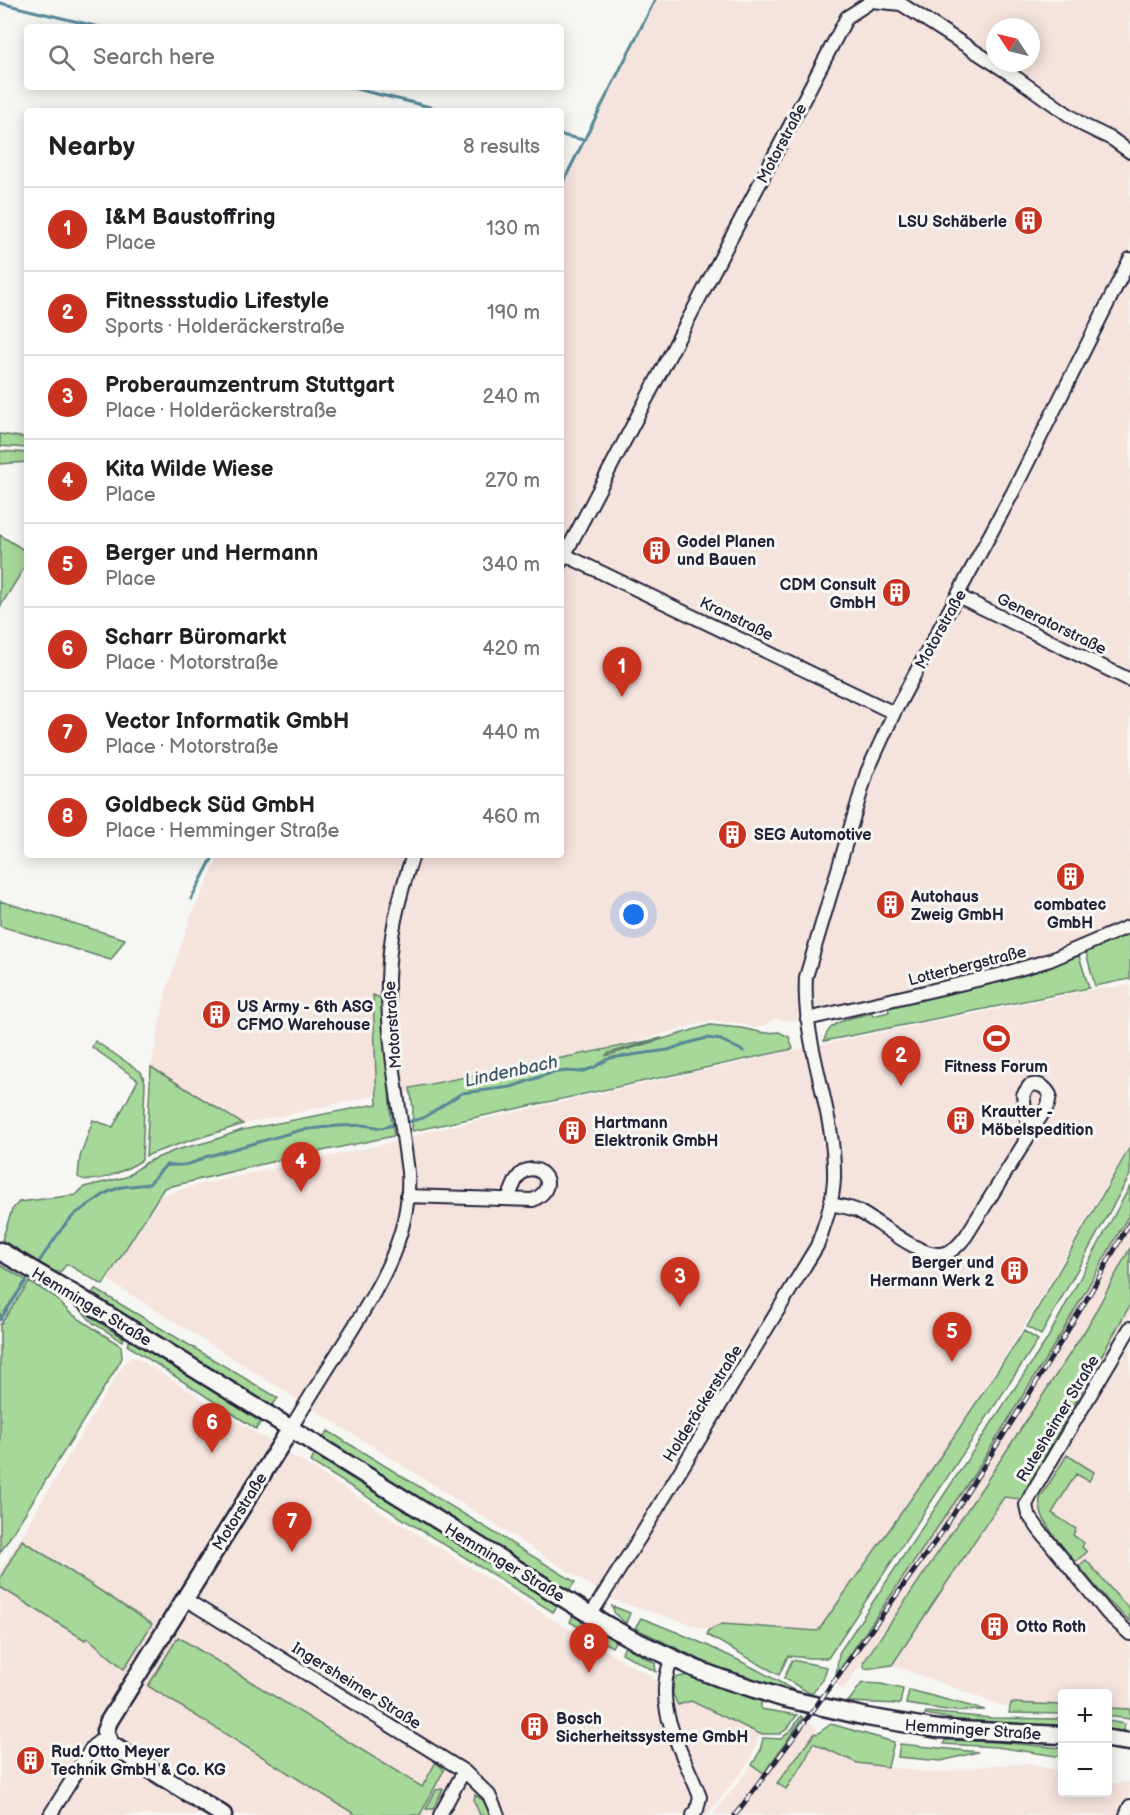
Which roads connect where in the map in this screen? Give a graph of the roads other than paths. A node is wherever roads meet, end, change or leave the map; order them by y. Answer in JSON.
{"nodes":[{"id":1,"x":1130,"y":152,"type":"edge"},
{"id":2,"x":1130,"y":258,"type":"edge"},
{"id":3,"x":564,"y":556,"type":"edge"},
{"id":4,"x":564,"y":558,"type":"edge"},
{"id":5,"x":958,"y":596,"type":"junction"},
{"id":6,"x":1130,"y":680,"type":"edge"},
{"id":7,"x":894,"y":713,"type":"junction"},
{"id":8,"x":412,"y":858,"type":"edge"},
{"id":9,"x":1130,"y":926,"type":"edge"},
{"id":10,"x":807,"y":1019,"type":"junction"},
{"id":11,"x":1024,"y":1143,"type":"dead end"},
{"id":12,"x":407,"y":1196,"type":"junction"},
{"id":13,"x":508,"y":1199,"type":"dead end"},
{"id":14,"x":830,"y":1204,"type":"junction"},
{"id":15,"x":0,"y":1251,"type":"edge"},
{"id":16,"x":1130,"y":1328,"type":"edge"},
{"id":17,"x":291,"y":1428,"type":"junction"},
{"id":18,"x":184,"y":1599,"type":"junction"},
{"id":19,"x":591,"y":1614,"type":"junction"},
{"id":20,"x":1130,"y":1634,"type":"edge"},
{"id":21,"x":672,"y":1659,"type":"junction"},
{"id":22,"x":1058,"y":1735,"type":"edge"},
{"id":23,"x":106,"y":1736,"type":"junction"},
{"id":24,"x":1112,"y":1740,"type":"edge"},
{"id":25,"x":1130,"y":1743,"type":"edge"},
{"id":26,"x":464,"y":1771,"type":"junction"},
{"id":27,"x":1130,"y":1806,"type":"edge"},
{"id":28,"x":50,"y":1815,"type":"edge"},
{"id":29,"x":223,"y":1815,"type":"edge"},
{"id":30,"x":440,"y":1815,"type":"edge"},
{"id":31,"x":498,"y":1815,"type":"edge"},
{"id":32,"x":693,"y":1815,"type":"edge"},
{"id":33,"x":1126,"y":1815,"type":"edge"}],
"edges":[{"from":1,"to":3,"type":"street","name":"Motorstraße"},
{"from":2,"to":5,"type":"street","name":"Motorstraße"},
{"from":4,"to":7,"type":"street","name":"Kranstraße"},
{"from":5,"to":6,"type":"street","name":"Generatorstraße"},
{"from":5,"to":7,"type":"street","name":"Motorstraße"},
{"from":7,"to":10,"type":"street","name":"Motorstraße"},
{"from":8,"to":12,"type":"street","name":"Motorstraße"},
{"from":9,"to":10,"type":"street","name":"Lotterbergstraße"},
{"from":10,"to":14,"type":"street","name":"Holderäckerstraße"},
{"from":11,"to":14,"type":"street"},
{"from":12,"to":13,"type":"street"},
{"from":12,"to":17,"type":"street","name":"Motorstraße"},
{"from":14,"to":19,"type":"street","name":"Holderäckerstraße"},
{"from":15,"to":17,"type":"main road","name":"Hemminger Straße"},
{"from":16,"to":20,"type":"street","name":"Rutesheimer Straße"},
{"from":17,"to":18,"type":"main road","name":"Motorstraße"},
{"from":17,"to":19,"type":"main road","name":"Hemminger Straße"},
{"from":18,"to":23,"type":"main road","name":"Motorstraße"},
{"from":18,"to":26,"type":"street","name":"Ingersheimer Straße"},
{"from":19,"to":21,"type":"main road","name":"Hemminger Straße"},
{"from":21,"to":22,"type":"main road","name":"Hemminger Straße"},
{"from":21,"to":32,"type":"street"},
{"from":23,"to":28,"type":"street","name":"Motorstraße"},
{"from":23,"to":29,"type":"main road"},
{"from":24,"to":25,"type":"main road"},
{"from":26,"to":30,"type":"street"},
{"from":26,"to":31,"type":"street","name":"Ingersheimer Straße"},
{"from":27,"to":33,"type":"street"}]}
